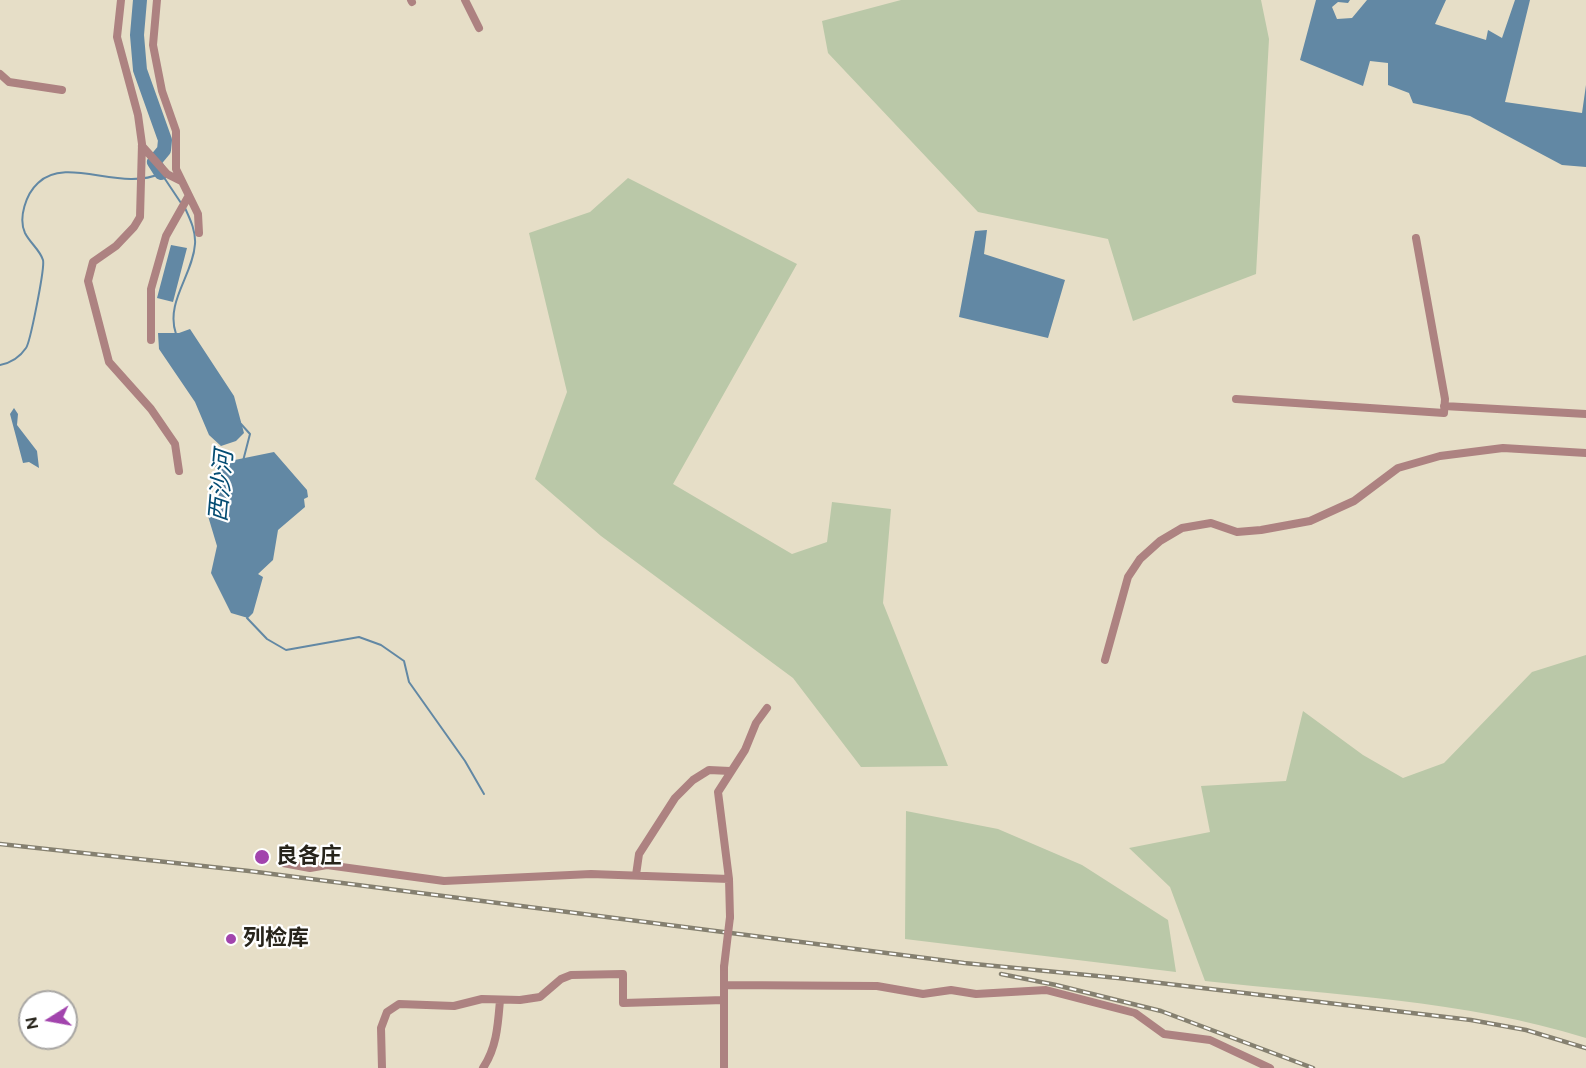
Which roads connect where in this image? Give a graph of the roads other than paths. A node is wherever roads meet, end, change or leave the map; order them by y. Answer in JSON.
{"nodes":[{"id":1,"x":121,"y":0,"type":"edge"},
{"id":2,"x":157,"y":0,"type":"edge"},
{"id":3,"x":465,"y":0,"type":"edge"},
{"id":4,"x":479,"y":28,"type":"dead end"},
{"id":5,"x":0,"y":74,"type":"edge"},
{"id":6,"x":62,"y":90,"type":"dead end"},
{"id":7,"x":142,"y":146,"type":"junction"},
{"id":8,"x":181,"y":181,"type":"junction"},
{"id":9,"x":188,"y":197,"type":"junction"},
{"id":10,"x":199,"y":233,"type":"dead end"},
{"id":11,"x":1416,"y":238,"type":"dead end"},
{"id":12,"x":151,"y":340,"type":"dead end"},
{"id":13,"x":1236,"y":399,"type":"dead end"},
{"id":14,"x":1444,"y":406,"type":"junction"},
{"id":15,"x":1586,"y":414,"type":"edge"},
{"id":16,"x":1586,"y":453,"type":"edge"},
{"id":17,"x":179,"y":471,"type":"dead end"},
{"id":18,"x":1105,"y":660,"type":"dead end"},
{"id":19,"x":767,"y":708,"type":"dead end"},
{"id":20,"x":730,"y":771,"type":"junction"},
{"id":21,"x":283,"y":863,"type":"dead end"},
{"id":22,"x":636,"y":875,"type":"junction"},
{"id":23,"x":729,"y":879,"type":"junction"},
{"id":24,"x":724,"y":985,"type":"junction"},
{"id":25,"x":500,"y":1000,"type":"junction"},
{"id":26,"x":724,"y":1000,"type":"junction"},
{"id":27,"x":382,"y":1068,"type":"edge"},
{"id":28,"x":483,"y":1068,"type":"edge"},
{"id":29,"x":724,"y":1068,"type":"edge"},
{"id":30,"x":1270,"y":1068,"type":"edge"}],
"edges":[{"from":1,"to":7,"type":"street"},
{"from":2,"to":8,"type":"street"},
{"from":3,"to":4,"type":"street"},
{"from":5,"to":6,"type":"street"},
{"from":7,"to":8,"type":"street"},
{"from":7,"to":17,"type":"street"},
{"from":8,"to":9,"type":"street"},
{"from":9,"to":10,"type":"street"},
{"from":9,"to":12,"type":"street"},
{"from":11,"to":14,"type":"street"},
{"from":13,"to":14,"type":"street"},
{"from":14,"to":15,"type":"street"},
{"from":16,"to":18,"type":"street"},
{"from":19,"to":20,"type":"street"},
{"from":20,"to":22,"type":"street"},
{"from":20,"to":23,"type":"street"},
{"from":21,"to":22,"type":"street"},
{"from":22,"to":23,"type":"street"},
{"from":23,"to":24,"type":"street","bridge":true},
{"from":24,"to":26,"type":"street"},
{"from":24,"to":30,"type":"street"},
{"from":25,"to":26,"type":"street"},
{"from":25,"to":27,"type":"street"},
{"from":25,"to":28,"type":"street"},
{"from":26,"to":29,"type":"street"}]}
